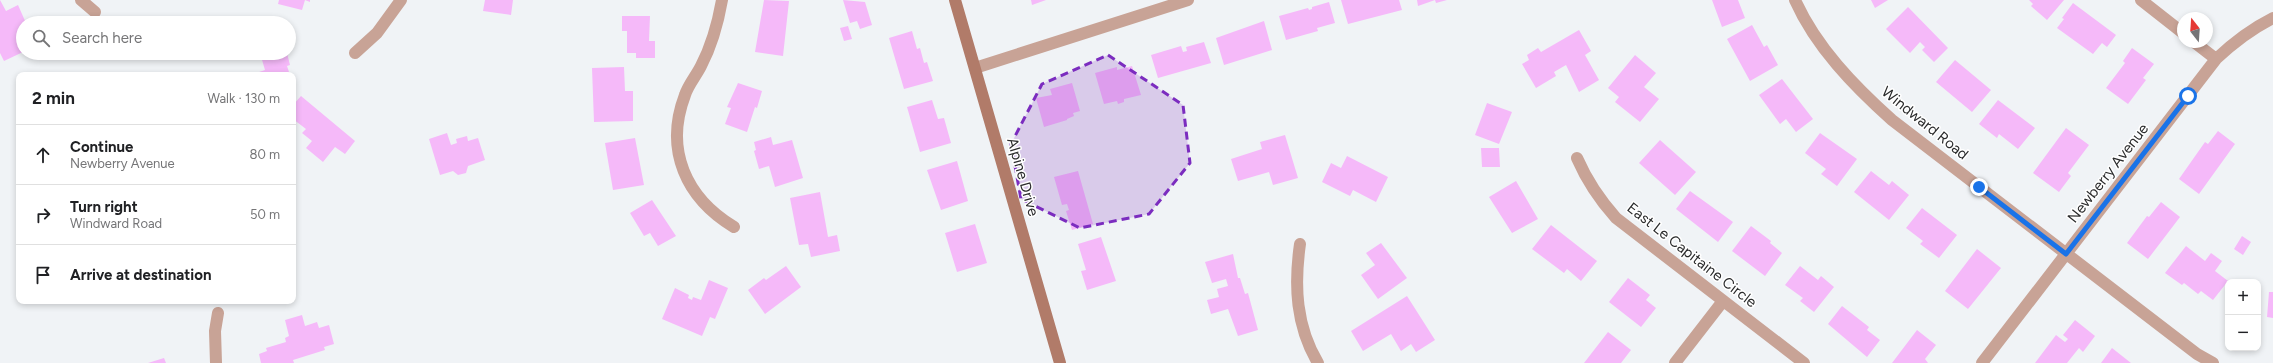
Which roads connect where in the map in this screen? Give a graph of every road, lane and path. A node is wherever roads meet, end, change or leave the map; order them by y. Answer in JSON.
{"nodes":[{"id":1,"x":81,"y":0,"type":"edge"},
{"id":2,"x":401,"y":0,"type":"edge"},
{"id":3,"x":722,"y":0,"type":"edge"},
{"id":4,"x":955,"y":0,"type":"edge"},
{"id":5,"x":1188,"y":0,"type":"edge"},
{"id":6,"x":1795,"y":0,"type":"edge"},
{"id":7,"x":2141,"y":0,"type":"edge"},
{"id":8,"x":95,"y":12,"type":"dead end"},
{"id":9,"x":2273,"y":18,"type":"edge"},
{"id":10,"x":2177,"y":28,"type":"edge"},
{"id":11,"x":2202,"y":48,"type":"edge"},
{"id":12,"x":355,"y":53,"type":"dead end"},
{"id":13,"x":2216,"y":59,"type":"junction"},
{"id":14,"x":975,"y":68,"type":"junction"},
{"id":15,"x":1577,"y":158,"type":"dead end"},
{"id":16,"x":734,"y":227,"type":"dead end"},
{"id":17,"x":1300,"y":244,"type":"dead end"},
{"id":18,"x":2066,"y":254,"type":"junction"},
{"id":19,"x":1723,"y":301,"type":"junction"},
{"id":20,"x":218,"y":313,"type":"dead end"},
{"id":21,"x":216,"y":363,"type":"edge"},
{"id":22,"x":1060,"y":363,"type":"edge"},
{"id":23,"x":1318,"y":363,"type":"edge"},
{"id":24,"x":1675,"y":363,"type":"edge"},
{"id":25,"x":1804,"y":363,"type":"edge"},
{"id":26,"x":1982,"y":363,"type":"edge"},
{"id":27,"x":2213,"y":363,"type":"edge"}],
"edges":[{"from":1,"to":8,"type":"street"},
{"from":2,"to":12,"type":"street"},
{"from":3,"to":16,"type":"street"},
{"from":4,"to":14,"type":"street","name":"Alpine Drive"},
{"from":5,"to":14,"type":"street"},
{"from":6,"to":18,"type":"street","name":"Windward Road"},
{"from":7,"to":10,"type":"street"},
{"from":9,"to":13,"type":"street","name":"Newberry Avenue"},
{"from":11,"to":13,"type":"street"},
{"from":13,"to":18,"type":"street","name":"Newberry Avenue"},
{"from":14,"to":22,"type":"street","name":"Alpine Drive"},
{"from":15,"to":19,"type":"street","name":"East Le Capitaine Circle"},
{"from":17,"to":23,"type":"street"},
{"from":18,"to":26,"type":"street","name":"Newberry Avenue"},
{"from":18,"to":27,"type":"street","name":"Windward Road"},
{"from":19,"to":24,"type":"street"},
{"from":19,"to":25,"type":"street","name":"East Le Capitaine Circle"},
{"from":20,"to":21,"type":"street"}]}
